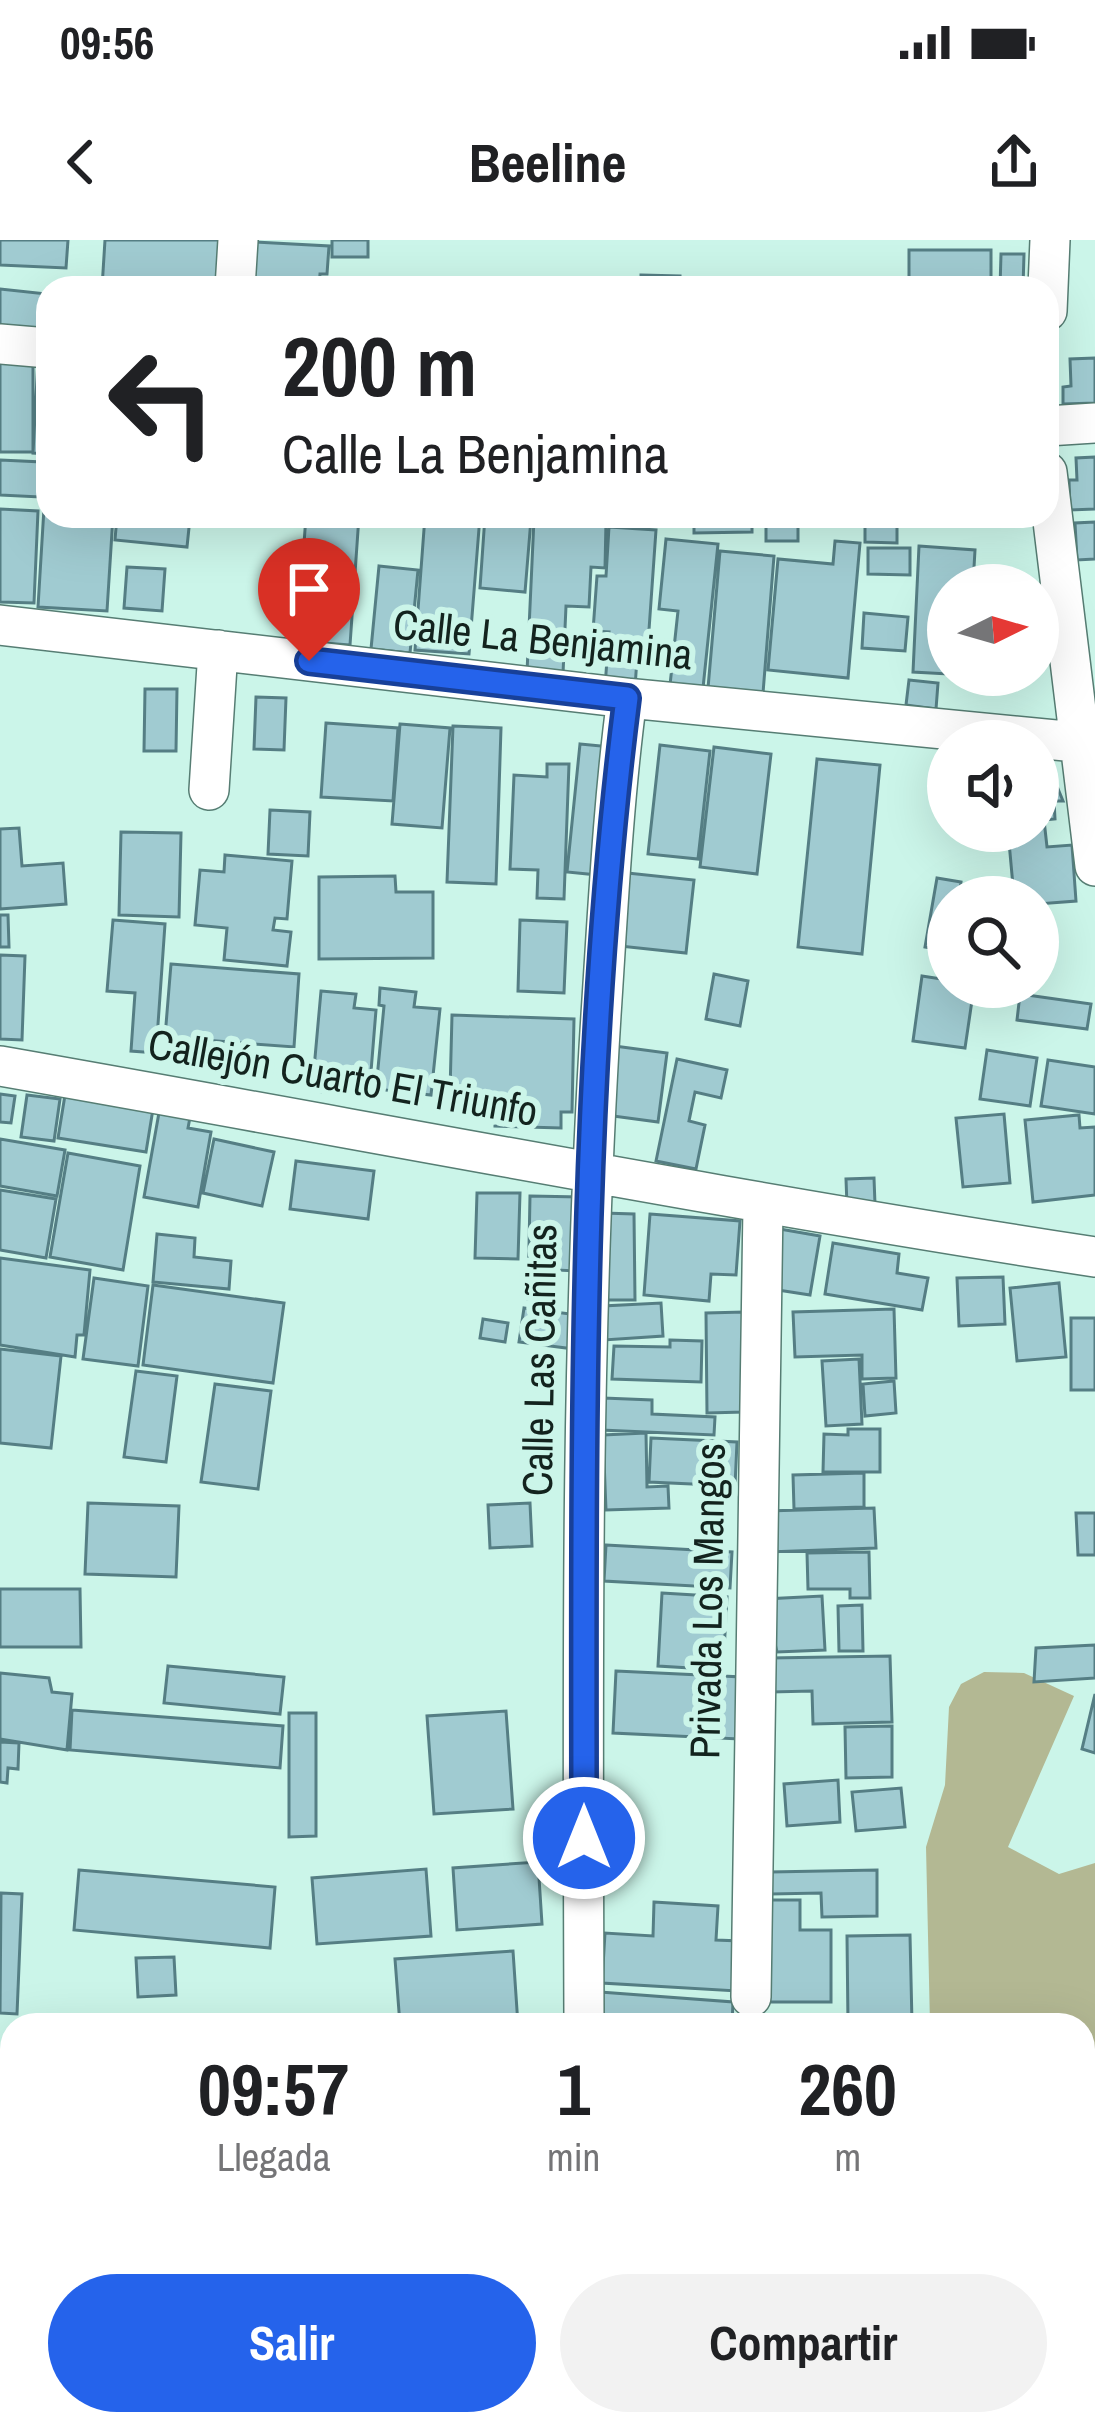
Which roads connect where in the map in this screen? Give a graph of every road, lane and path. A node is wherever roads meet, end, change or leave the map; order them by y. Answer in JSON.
{"nodes":[{"id":1,"x":238,"y":240,"type":"edge"},
{"id":2,"x":1050,"y":240,"type":"edge"},
{"id":3,"x":236,"y":276,"type":"edge"},
{"id":4,"x":1048,"y":276,"type":"edge"},
{"id":5,"x":0,"y":344,"type":"edge"},
{"id":6,"x":36,"y":347,"type":"edge"},
{"id":7,"x":1095,"y":423,"type":"edge"},
{"id":8,"x":1059,"y":424,"type":"edge"},
{"id":9,"x":1053,"y":528,"type":"edge"},
{"id":10,"x":0,"y":625,"type":"edge"},
{"id":11,"x":218,"y":650,"type":"junction"},
{"id":12,"x":627,"y":698,"type":"junction"},
{"id":13,"x":1076,"y":742,"type":"junction"},
{"id":14,"x":209,"y":790,"type":"dead end"},
{"id":15,"x":1095,"y":866,"type":"edge"},
{"id":16,"x":0,"y":1066,"type":"edge"},
{"id":17,"x":591,"y":1170,"type":"junction"},
{"id":18,"x":764,"y":1206,"type":"junction"},
{"id":19,"x":1095,"y":1257,"type":"edge"},
{"id":20,"x":751,"y":1997,"type":"dead end"},
{"id":21,"x":584,"y":2013,"type":"edge"}],
"edges":[{"from":1,"to":3,"type":"street"},
{"from":2,"to":4,"type":"street"},
{"from":5,"to":6,"type":"street"},
{"from":7,"to":8,"type":"street"},
{"from":9,"to":13,"type":"street"},
{"from":10,"to":11,"type":"street","name":"Calle La Benjamina"},
{"from":11,"to":12,"type":"street","name":"Calle La Benjamina"},
{"from":11,"to":14,"type":"street"},
{"from":12,"to":13,"type":"street","name":"Calle La Benjamina"},
{"from":12,"to":17,"type":"street","name":"Calle Las Cañitas"},
{"from":13,"to":15,"type":"street"},
{"from":16,"to":17,"type":"street","name":"Callejón Cuarto El Triunfo"},
{"from":17,"to":18,"type":"street","name":"Callejón Cuarto El Triunfo"},
{"from":17,"to":21,"type":"street","name":"Calle Las Cañitas"},
{"from":18,"to":19,"type":"street","name":"Callejón Cuarto El Triunfo"},
{"from":18,"to":20,"type":"street","name":"Privada Los Mangos"}]}
